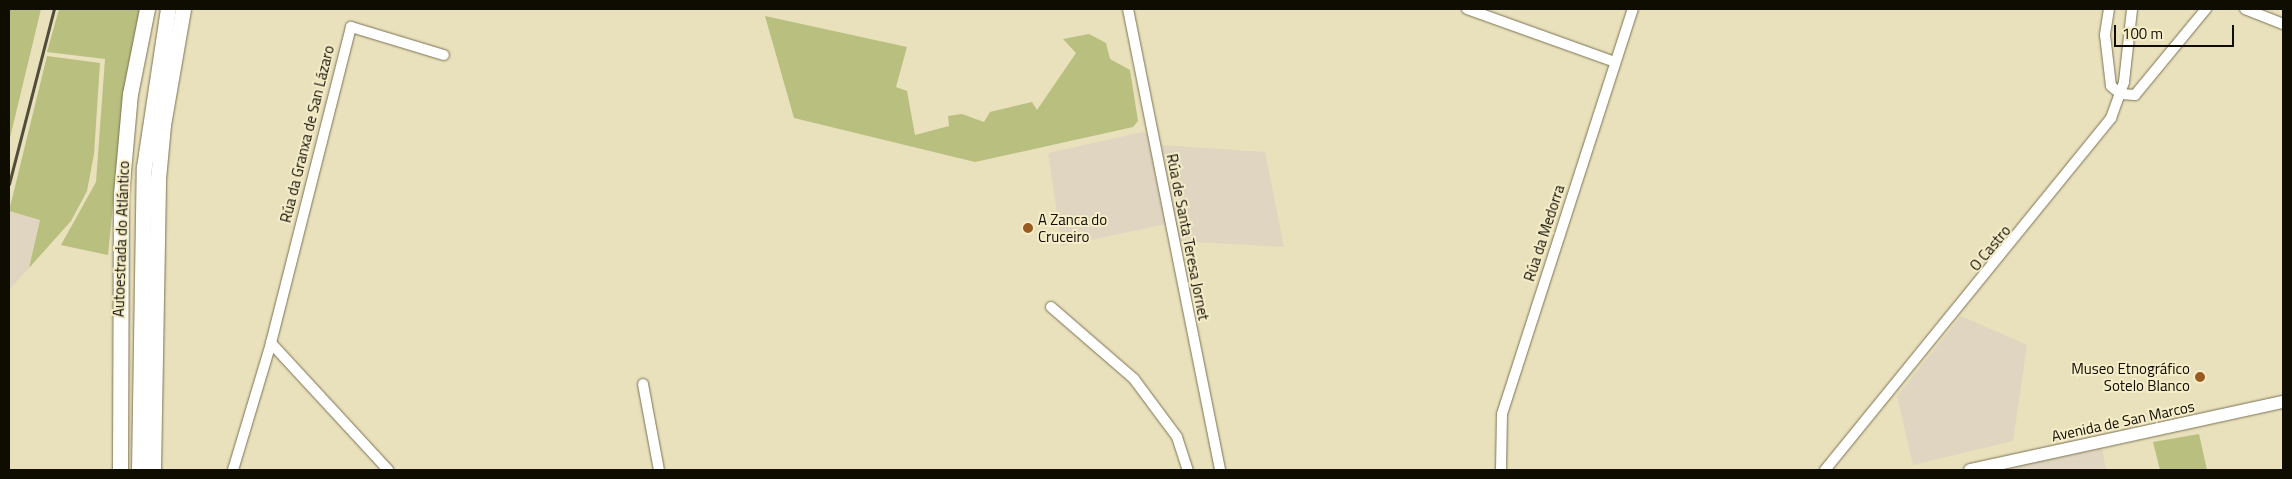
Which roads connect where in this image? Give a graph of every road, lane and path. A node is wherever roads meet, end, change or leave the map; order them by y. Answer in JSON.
{"nodes":[{"id":1,"x":147,"y":9,"type":"edge"},
{"id":2,"x":168,"y":9,"type":"edge"},
{"id":3,"x":183,"y":9,"type":"edge"},
{"id":4,"x":1128,"y":9,"type":"edge"},
{"id":5,"x":1467,"y":9,"type":"edge"},
{"id":6,"x":1633,"y":9,"type":"edge"},
{"id":7,"x":2109,"y":9,"type":"edge"},
{"id":8,"x":2132,"y":9,"type":"edge"},
{"id":9,"x":2136,"y":9,"type":"edge"},
{"id":10,"x":2206,"y":9,"type":"edge"},
{"id":11,"x":2245,"y":9,"type":"edge"},
{"id":12,"x":2128,"y":22,"type":"junction"},
{"id":13,"x":2283,"y":24,"type":"edge"},
{"id":14,"x":444,"y":55,"type":"dead end"},
{"id":15,"x":1615,"y":62,"type":"junction"},
{"id":16,"x":2121,"y":94,"type":"junction"},
{"id":17,"x":1051,"y":307,"type":"dead end"},
{"id":18,"x":271,"y":343,"type":"junction"},
{"id":19,"x":643,"y":384,"type":"dead end"},
{"id":20,"x":2283,"y":402,"type":"edge"},
{"id":21,"x":121,"y":452,"type":"junction"},
{"id":22,"x":112,"y":470,"type":"edge"},
{"id":23,"x":120,"y":470,"type":"edge"},
{"id":24,"x":139,"y":470,"type":"edge"},
{"id":25,"x":154,"y":470,"type":"edge"},
{"id":26,"x":233,"y":470,"type":"edge"},
{"id":27,"x":388,"y":470,"type":"edge"},
{"id":28,"x":659,"y":470,"type":"edge"},
{"id":29,"x":1188,"y":470,"type":"edge"},
{"id":30,"x":1220,"y":470,"type":"edge"},
{"id":31,"x":1501,"y":470,"type":"edge"},
{"id":32,"x":1825,"y":470,"type":"edge"},
{"id":33,"x":1970,"y":470,"type":"edge"}],
"edges":[{"from":1,"to":21,"type":"highway","name":"Autoestrada do Atlántico"},
{"from":2,"to":24,"type":"highway","name":"Autoestrada do Atlántico"},
{"from":3,"to":25,"type":"highway"},
{"from":4,"to":30,"type":"street","name":"Rúa de Santa Teresa Jornet"},
{"from":5,"to":15,"type":"street"},
{"from":6,"to":15,"type":"street","name":"Rúa da Medorra"},
{"from":7,"to":16,"type":"street"},
{"from":8,"to":12,"type":"street","name":"O Castro"},
{"from":9,"to":12,"type":"street","name":"O Castro"},
{"from":10,"to":16,"type":"street"},
{"from":11,"to":13,"type":"street"},
{"from":12,"to":16,"type":"street","name":"O Castro"},
{"from":14,"to":18,"type":"street","name":"Rúa da Granxa de San Lázaro"},
{"from":15,"to":31,"type":"street","name":"Rúa da Medorra"},
{"from":16,"to":32,"type":"street","name":"O Castro"},
{"from":17,"to":29,"type":"street"},
{"from":18,"to":26,"type":"street","name":"Rúa da Granxa de San Lázaro"},
{"from":18,"to":27,"type":"street"},
{"from":19,"to":28,"type":"street"},
{"from":20,"to":33,"type":"main road","name":"Avenida de San Marcos"},
{"from":21,"to":22,"type":"highway"},
{"from":21,"to":23,"type":"highway","name":"Autoestrada do Atlántico"}]}
